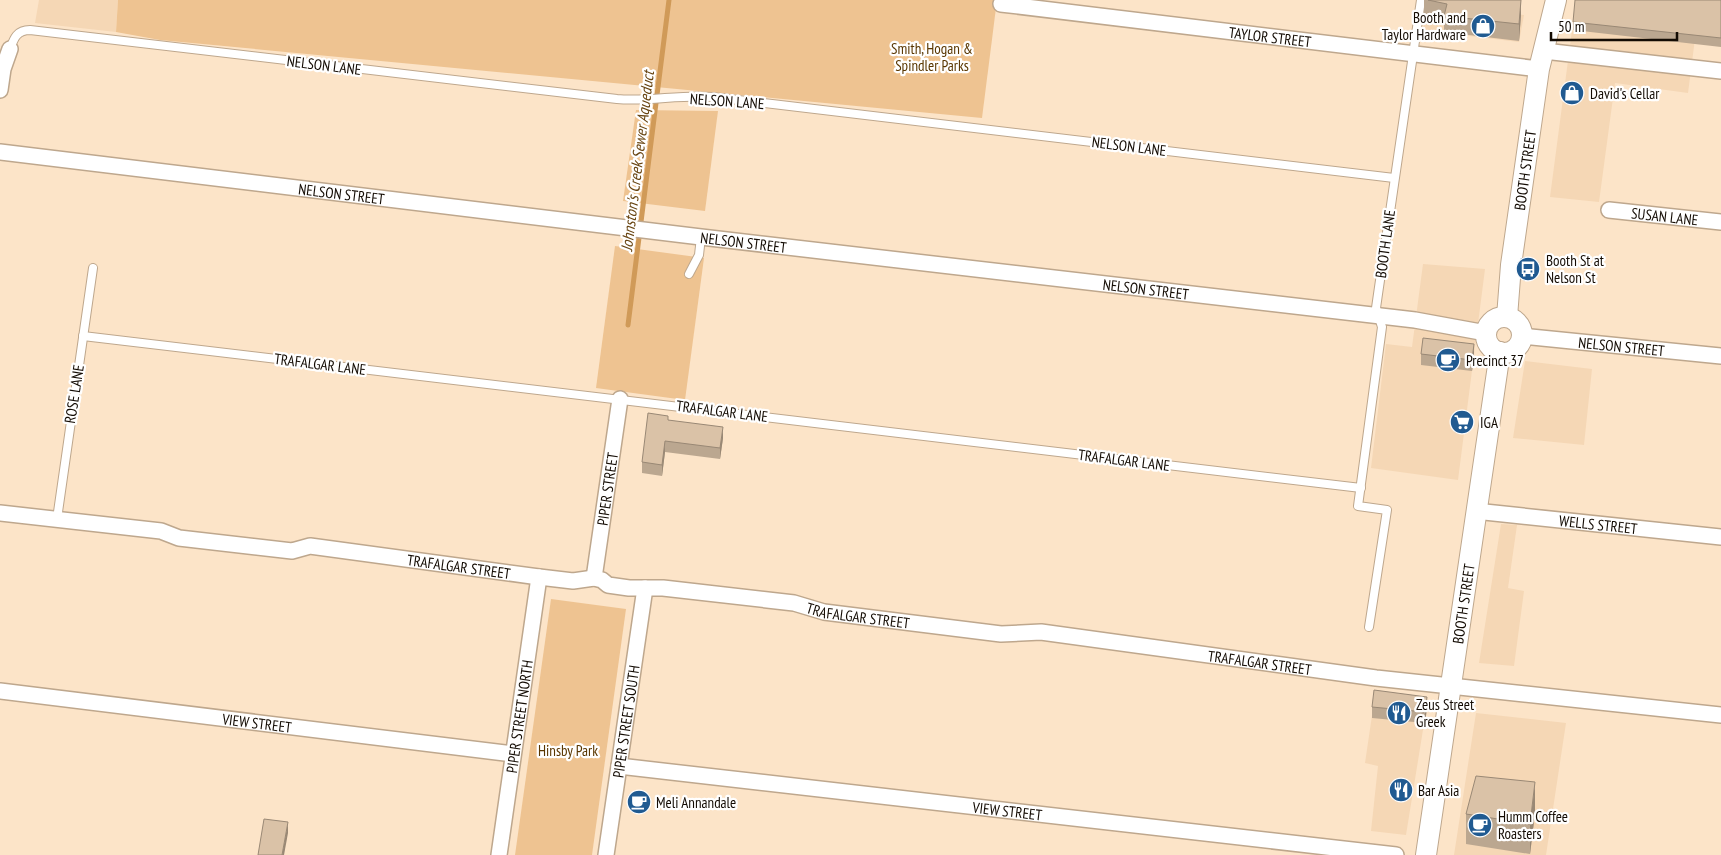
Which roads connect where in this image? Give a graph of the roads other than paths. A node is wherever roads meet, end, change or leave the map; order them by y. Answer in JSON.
{"nodes":[{"id":1,"x":1421,"y":0,"type":"edge"},
{"id":2,"x":1550,"y":0,"type":"edge"},
{"id":3,"x":1556,"y":0,"type":"edge"},
{"id":4,"x":1001,"y":4,"type":"dead end"},
{"id":5,"x":1549,"y":26,"type":"junction"},
{"id":6,"x":10,"y":49,"type":"joint"},
{"id":7,"x":1413,"y":54,"type":"junction"},
{"id":8,"x":1542,"y":60,"type":"junction"},
{"id":9,"x":1721,"y":71,"type":"edge"},
{"id":10,"x":0,"y":90,"type":"edge"},
{"id":11,"x":0,"y":152,"type":"edge"},
{"id":12,"x":1394,"y":178,"type":"junction"},
{"id":13,"x":1609,"y":210,"type":"dead end"},
{"id":14,"x":1721,"y":222,"type":"edge"},
{"id":15,"x":701,"y":237,"type":"junction"},
{"id":16,"x":93,"y":268,"type":"dead end"},
{"id":17,"x":689,"y":274,"type":"dead end"},
{"id":18,"x":1379,"y":316,"type":"junction"},
{"id":19,"x":1507,"y":317,"type":"junction"},
{"id":20,"x":1486,"y":333,"type":"junction"},
{"id":21,"x":83,"y":336,"type":"junction"},
{"id":22,"x":1522,"y":336,"type":"junction"},
{"id":23,"x":1500,"y":352,"type":"junction"},
{"id":24,"x":1721,"y":356,"type":"edge"},
{"id":25,"x":620,"y":399,"type":"junction"},
{"id":26,"x":1361,"y":488,"type":"junction"},
{"id":27,"x":1475,"y":511,"type":"junction"},
{"id":28,"x":0,"y":513,"type":"edge"},
{"id":29,"x":57,"y":519,"type":"junction"},
{"id":30,"x":1721,"y":537,"type":"edge"},
{"id":31,"x":538,"y":577,"type":"junction"},
{"id":32,"x":594,"y":578,"type":"junction"},
{"id":33,"x":645,"y":588,"type":"junction"},
{"id":34,"x":1369,"y":627,"type":"dead end"},
{"id":35,"x":1451,"y":685,"type":"junction"},
{"id":36,"x":0,"y":691,"type":"edge"},
{"id":37,"x":1721,"y":714,"type":"edge"},
{"id":38,"x":513,"y":754,"type":"junction"},
{"id":39,"x":619,"y":766,"type":"junction"},
{"id":40,"x":499,"y":855,"type":"edge"},
{"id":41,"x":606,"y":855,"type":"edge"},
{"id":42,"x":1396,"y":855,"type":"edge"},
{"id":43,"x":1426,"y":855,"type":"edge"}],
"edges":[{"from":1,"to":7,"type":"lane","name":"BOOTH LANE"},
{"from":2,"to":5,"type":"main road","name":"BOOTH STREET"},
{"from":3,"to":5,"type":"main road","name":"BOOTH STREET"},
{"from":4,"to":7,"type":"street","name":"TAYLOR STREET"},
{"from":5,"to":8,"type":"main road","name":"BOOTH STREET"},
{"from":6,"to":10,"type":"street"},
{"from":6,"to":12,"type":"lane","name":"NELSON LANE"},
{"from":7,"to":8,"type":"street","name":"TAYLOR STREET"},
{"from":7,"to":12,"type":"lane","name":"BOOTH LANE"},
{"from":8,"to":9,"type":"street","name":"TAYLOR STREET"},
{"from":8,"to":19,"type":"main road","name":"BOOTH STREET"},
{"from":11,"to":15,"type":"street","name":"NELSON STREET"},
{"from":12,"to":18,"type":"lane","name":"BOOTH LANE"},
{"from":13,"to":14,"type":"street","name":"SUSAN LANE"},
{"from":15,"to":17,"type":"lane"},
{"from":15,"to":18,"type":"street","name":"NELSON STREET"},
{"from":16,"to":21,"type":"lane","name":"ROSE LANE"},
{"from":18,"to":20,"type":"street","name":"NELSON STREET"},
{"from":18,"to":26,"type":"lane","name":"BOOTH LANE"},
{"from":19,"to":20,"type":"main road"},
{"from":19,"to":22,"type":"main road"},
{"from":20,"to":23,"type":"main road"},
{"from":21,"to":25,"type":"lane","name":"TRAFALGAR LANE"},
{"from":21,"to":29,"type":"lane","name":"ROSE LANE"},
{"from":22,"to":23,"type":"main road"},
{"from":22,"to":24,"type":"street","name":"NELSON STREET"},
{"from":23,"to":27,"type":"main road","name":"BOOTH STREET"},
{"from":25,"to":26,"type":"lane","name":"TRAFALGAR LANE"},
{"from":25,"to":32,"type":"street","name":"PIPER STREET"},
{"from":26,"to":34,"type":"lane","name":"BOOTH LANE"},
{"from":27,"to":30,"type":"street","name":"WELLS STREET"},
{"from":27,"to":35,"type":"main road","name":"BOOTH STREET"},
{"from":28,"to":29,"type":"street","name":"TRAFALGAR STREET"},
{"from":29,"to":31,"type":"street","name":"TRAFALGAR STREET"},
{"from":31,"to":32,"type":"street","name":"TRAFALGAR STREET"},
{"from":31,"to":38,"type":"street","name":"PIPER STREET NORTH"},
{"from":32,"to":33,"type":"street","name":"TRAFALGAR STREET"},
{"from":33,"to":35,"type":"street","name":"TRAFALGAR STREET"},
{"from":33,"to":39,"type":"street","name":"PIPER STREET SOUTH"},
{"from":35,"to":37,"type":"street","name":"TRAFALGAR STREET"},
{"from":35,"to":43,"type":"main road","name":"BOOTH STREET"},
{"from":36,"to":38,"type":"street","name":"VIEW STREET"},
{"from":38,"to":40,"type":"street","name":"PIPER STREET NORTH"},
{"from":39,"to":41,"type":"street","name":"PIPER STREET SOUTH"},
{"from":39,"to":42,"type":"street","name":"VIEW STREET"}]}
